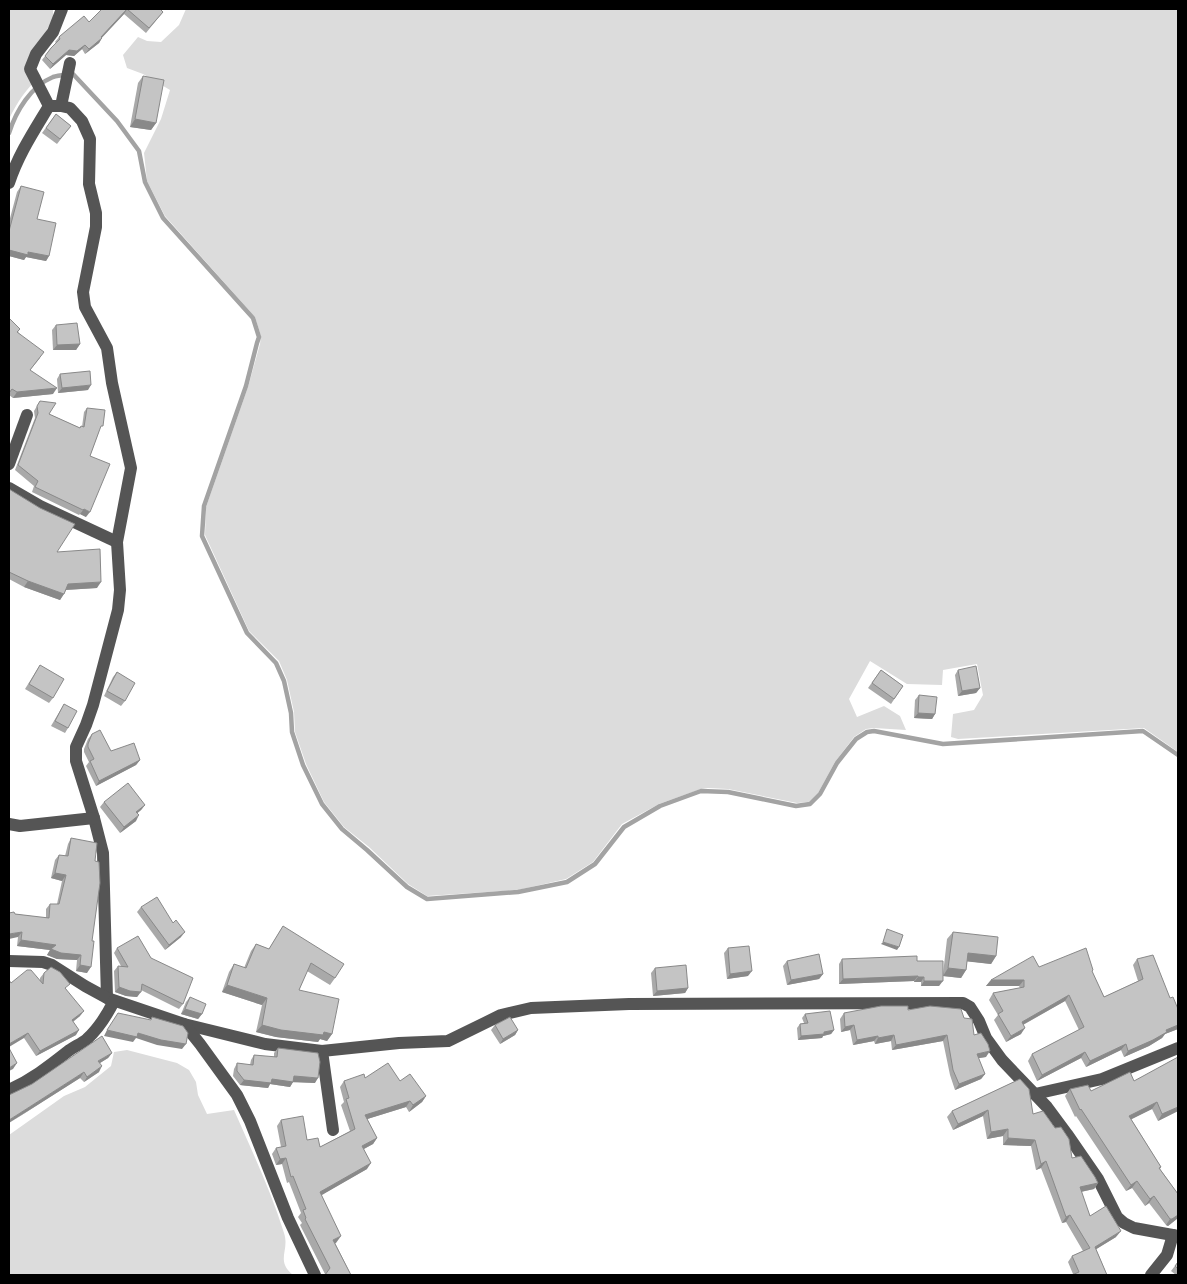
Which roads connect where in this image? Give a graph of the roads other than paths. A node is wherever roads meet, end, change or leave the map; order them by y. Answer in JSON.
{"nodes":[{"id":1,"x":62,"y":9,"type":"edge"},
{"id":2,"x":70,"y":67,"type":"dead end"},
{"id":3,"x":55,"y":106,"type":"junction"},
{"id":4,"x":9,"y":183,"type":"edge"},
{"id":5,"x":26,"y":415,"type":"dead end"},
{"id":6,"x":9,"y":464,"type":"edge"},
{"id":7,"x":9,"y":488,"type":"edge"},
{"id":8,"x":117,"y":542,"type":"junction"},
{"id":9,"x":94,"y":818,"type":"junction"},
{"id":10,"x":9,"y":824,"type":"edge"},
{"id":11,"x":9,"y":961,"type":"edge"},
{"id":12,"x":110,"y":1000,"type":"junction"},
{"id":13,"x":184,"y":1024,"type":"junction"},
{"id":14,"x":1178,"y":1048,"type":"edge"},
{"id":15,"x":322,"y":1051,"type":"junction"},
{"id":16,"x":9,"y":1090,"type":"edge"},
{"id":17,"x":1035,"y":1094,"type":"junction"},
{"id":18,"x":333,"y":1130,"type":"dead end"},
{"id":19,"x":1176,"y":1235,"type":"edge"},
{"id":20,"x":315,"y":1275,"type":"edge"},
{"id":21,"x":1151,"y":1275,"type":"edge"}],
"edges":[{"from":1,"to":3,"type":"street"},
{"from":2,"to":3,"type":"street"},
{"from":3,"to":4,"type":"street"},
{"from":3,"to":8,"type":"street"},
{"from":5,"to":6,"type":"street"},
{"from":7,"to":8,"type":"street"},
{"from":8,"to":9,"type":"street"},
{"from":9,"to":10,"type":"street"},
{"from":9,"to":12,"type":"street"},
{"from":11,"to":12,"type":"street"},
{"from":12,"to":13,"type":"street"},
{"from":12,"to":16,"type":"street"},
{"from":13,"to":15,"type":"street"},
{"from":13,"to":20,"type":"street"},
{"from":14,"to":17,"type":"street"},
{"from":15,"to":17,"type":"street"},
{"from":15,"to":18,"type":"street"},
{"from":17,"to":19,"type":"street"},
{"from":19,"to":21,"type":"street"}]}
